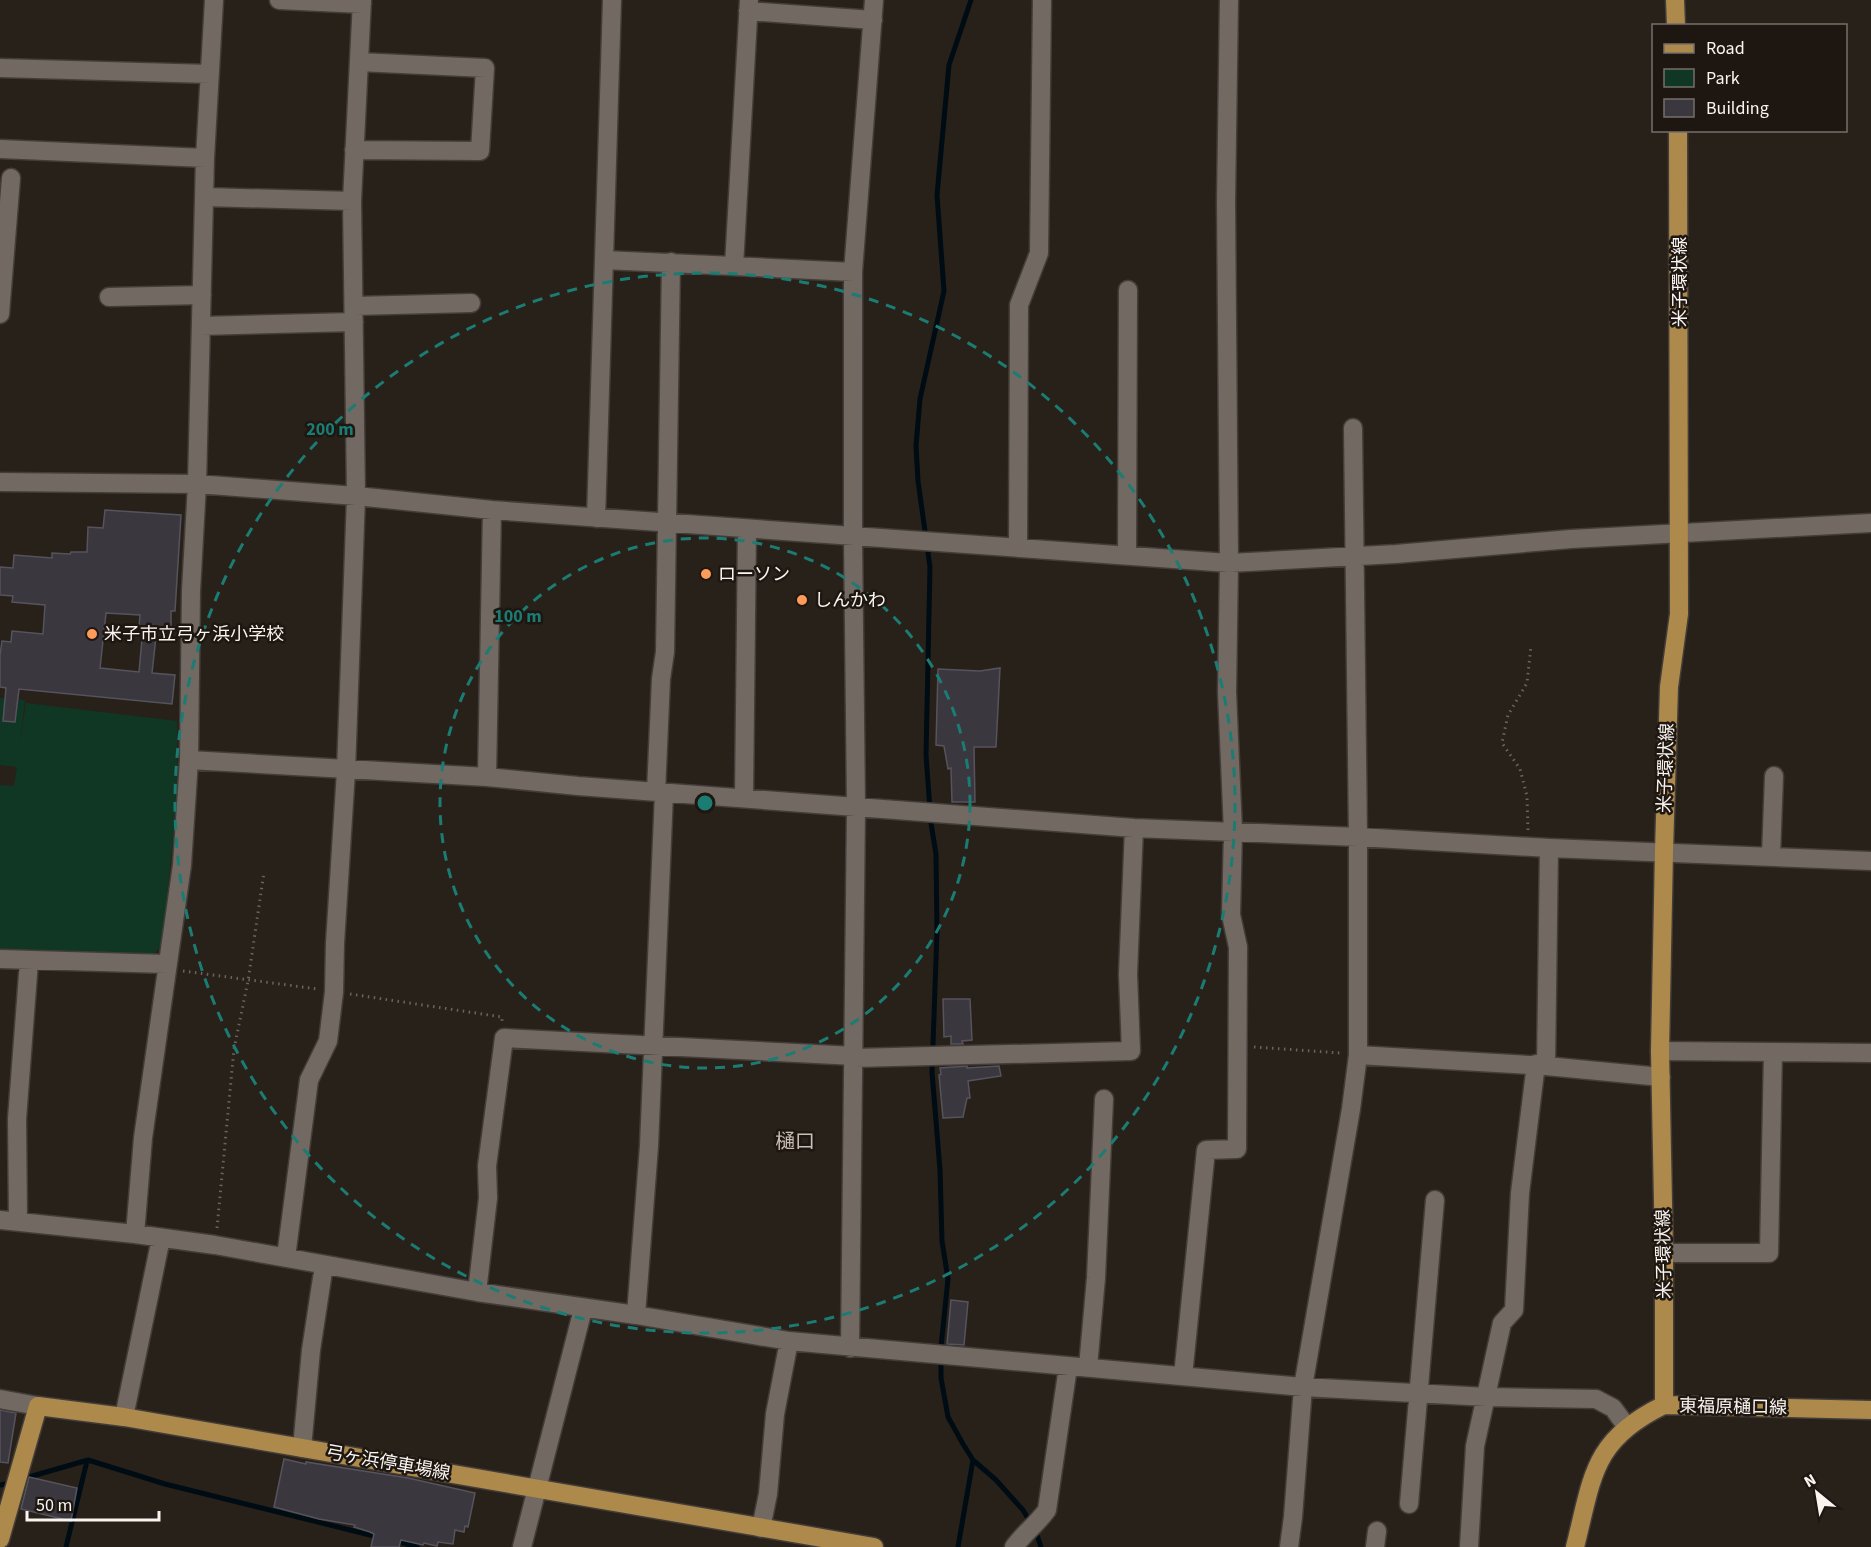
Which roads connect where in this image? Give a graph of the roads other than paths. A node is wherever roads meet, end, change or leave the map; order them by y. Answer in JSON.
{"nodes":[{"id":1,"x":214,"y":0,"type":"edge"},
{"id":2,"x":279,"y":0,"type":"edge"},
{"id":3,"x":612,"y":0,"type":"edge"},
{"id":4,"x":874,"y":0,"type":"edge"},
{"id":5,"x":1042,"y":0,"type":"edge"},
{"id":6,"x":1229,"y":0,"type":"edge"},
{"id":7,"x":1675,"y":0,"type":"edge"},
{"id":8,"x":362,"y":2,"type":"edge"},
{"id":9,"x":748,"y":6,"type":"edge"},
{"id":10,"x":873,"y":20,"type":"junction"},
{"id":11,"x":1676,"y":24,"type":"edge"},
{"id":12,"x":359,"y":62,"type":"junction"},
{"id":13,"x":0,"y":68,"type":"edge"},
{"id":14,"x":210,"y":74,"type":"junction"},
{"id":15,"x":1678,"y":132,"type":"edge"},
{"id":16,"x":0,"y":149,"type":"edge"},
{"id":17,"x":354,"y":150,"type":"junction"},
{"id":18,"x":206,"y":158,"type":"junction"},
{"id":19,"x":11,"y":178,"type":"dead end"},
{"id":20,"x":205,"y":197,"type":"junction"},
{"id":21,"x":352,"y":201,"type":"junction"},
{"id":22,"x":604,"y":260,"type":"junction"},
{"id":23,"x":671,"y":262,"type":"junction"},
{"id":24,"x":734,"y":266,"type":"junction"},
{"id":25,"x":853,"y":272,"type":"junction"},
{"id":26,"x":1128,"y":290,"type":"dead end"},
{"id":27,"x":202,"y":295,"type":"junction"},
{"id":28,"x":109,"y":297,"type":"dead end"},
{"id":29,"x":471,"y":303,"type":"dead end"},
{"id":30,"x":0,"y":314,"type":"edge"},
{"id":31,"x":354,"y":314,"type":"junction"},
{"id":32,"x":201,"y":326,"type":"junction"},
{"id":33,"x":1353,"y":428,"type":"dead end"},
{"id":34,"x":0,"y":482,"type":"edge"},
{"id":35,"x":197,"y":484,"type":"junction"},
{"id":36,"x":356,"y":496,"type":"junction"},
{"id":37,"x":492,"y":510,"type":"junction"},
{"id":38,"x":596,"y":518,"type":"junction"},
{"id":39,"x":668,"y":523,"type":"junction"},
{"id":40,"x":1871,"y":523,"type":"edge"},
{"id":41,"x":747,"y":530,"type":"junction"},
{"id":42,"x":1680,"y":534,"type":"junction"},
{"id":43,"x":853,"y":537,"type":"junction"},
{"id":44,"x":1018,"y":548,"type":"junction"},
{"id":45,"x":1127,"y":555,"type":"junction"},
{"id":46,"x":1354,"y":556,"type":"junction"},
{"id":47,"x":1229,"y":563,"type":"junction"},
{"id":48,"x":189,"y":760,"type":"junction"},
{"id":49,"x":346,"y":771,"type":"junction"},
{"id":50,"x":1774,"y":776,"type":"dead end"},
{"id":51,"x":487,"y":777,"type":"junction"},
{"id":52,"x":660,"y":792,"type":"junction"},
{"id":53,"x":744,"y":798,"type":"junction"},
{"id":54,"x":856,"y":807,"type":"junction"},
{"id":55,"x":1134,"y":828,"type":"junction"},
{"id":56,"x":1233,"y":831,"type":"junction"},
{"id":57,"x":1358,"y":837,"type":"junction"},
{"id":58,"x":1549,"y":848,"type":"junction"},
{"id":59,"x":1664,"y":851,"type":"junction"},
{"id":60,"x":1771,"y":856,"type":"junction"},
{"id":61,"x":1871,"y":861,"type":"edge"},
{"id":62,"x":0,"y":959,"type":"edge"},
{"id":63,"x":29,"y":961,"type":"junction"},
{"id":64,"x":167,"y":964,"type":"junction"},
{"id":65,"x":653,"y":1046,"type":"junction"},
{"id":66,"x":1660,"y":1051,"type":"junction"},
{"id":67,"x":1773,"y":1052,"type":"junction"},
{"id":68,"x":1871,"y":1053,"type":"edge"},
{"id":69,"x":1358,"y":1055,"type":"junction"},
{"id":70,"x":855,"y":1057,"type":"junction"},
{"id":71,"x":1541,"y":1065,"type":"junction"},
{"id":72,"x":1661,"y":1077,"type":"junction"},
{"id":73,"x":1104,"y":1099,"type":"dead end"},
{"id":74,"x":1435,"y":1200,"type":"dead end"},
{"id":75,"x":9,"y":1220,"type":"edge"},
{"id":76,"x":135,"y":1234,"type":"junction"},
{"id":77,"x":162,"y":1238,"type":"junction"},
{"id":78,"x":1664,"y":1253,"type":"junction"},
{"id":79,"x":286,"y":1257,"type":"junction"},
{"id":80,"x":324,"y":1265,"type":"junction"},
{"id":81,"x":477,"y":1292,"type":"junction"},
{"id":82,"x":583,"y":1309,"type":"junction"},
{"id":83,"x":636,"y":1315,"type":"junction"},
{"id":84,"x":789,"y":1341,"type":"junction"},
{"id":85,"x":850,"y":1348,"type":"junction"},
{"id":86,"x":1068,"y":1366,"type":"junction"},
{"id":87,"x":1088,"y":1367,"type":"junction"},
{"id":88,"x":1183,"y":1376,"type":"junction"},
{"id":89,"x":1303,"y":1387,"type":"junction"},
{"id":90,"x":1419,"y":1393,"type":"junction"},
{"id":91,"x":1487,"y":1397,"type":"junction"},
{"id":92,"x":0,"y":1399,"type":"edge"},
{"id":93,"x":38,"y":1406,"type":"junction"},
{"id":94,"x":1664,"y":1406,"type":"junction"},
{"id":95,"x":1871,"y":1410,"type":"edge"},
{"id":96,"x":124,"y":1417,"type":"junction"},
{"id":97,"x":1627,"y":1427,"type":"junction"},
{"id":98,"x":302,"y":1448,"type":"junction"},
{"id":99,"x":538,"y":1488,"type":"junction"},
{"id":100,"x":1409,"y":1504,"type":"dead end"},
{"id":101,"x":761,"y":1528,"type":"junction"},
{"id":102,"x":0,"y":1539,"type":"edge"},
{"id":103,"x":522,"y":1547,"type":"edge"},
{"id":104,"x":874,"y":1547,"type":"edge"},
{"id":105,"x":1014,"y":1547,"type":"edge"},
{"id":106,"x":1289,"y":1547,"type":"edge"},
{"id":107,"x":1469,"y":1547,"type":"edge"},
{"id":108,"x":1575,"y":1547,"type":"edge"}],
"edges":[{"from":1,"to":14,"type":"street"},
{"from":2,"to":8,"type":"street"},
{"from":3,"to":22,"type":"street"},
{"from":4,"to":10,"type":"street"},
{"from":5,"to":44,"type":"street"},
{"from":6,"to":47,"type":"street"},
{"from":7,"to":11,"type":"main road"},
{"from":8,"to":12,"type":"street"},
{"from":9,"to":10,"type":"street"},
{"from":9,"to":24,"type":"street"},
{"from":10,"to":25,"type":"street"},
{"from":12,"to":17,"type":"street"},
{"from":12,"to":17,"type":"street"},
{"from":13,"to":14,"type":"street"},
{"from":14,"to":18,"type":"street"},
{"from":15,"to":42,"type":"main road","name":"米子環状線"},
{"from":16,"to":18,"type":"street"},
{"from":17,"to":21,"type":"street"},
{"from":18,"to":20,"type":"street"},
{"from":19,"to":30,"type":"street"},
{"from":20,"to":21,"type":"street"},
{"from":20,"to":27,"type":"street"},
{"from":21,"to":31,"type":"street"},
{"from":22,"to":23,"type":"street"},
{"from":22,"to":38,"type":"street"},
{"from":23,"to":24,"type":"street"},
{"from":23,"to":39,"type":"street"},
{"from":24,"to":25,"type":"street"},
{"from":25,"to":43,"type":"street"},
{"from":26,"to":45,"type":"street"},
{"from":27,"to":28,"type":"street"},
{"from":27,"to":32,"type":"street"},
{"from":29,"to":31,"type":"street"},
{"from":31,"to":32,"type":"street"},
{"from":31,"to":36,"type":"street"},
{"from":32,"to":35,"type":"street"},
{"from":33,"to":46,"type":"street"},
{"from":34,"to":35,"type":"street"},
{"from":35,"to":36,"type":"street"},
{"from":35,"to":48,"type":"street"},
{"from":36,"to":37,"type":"street"},
{"from":36,"to":49,"type":"street"},
{"from":37,"to":38,"type":"street"},
{"from":37,"to":51,"type":"street"},
{"from":38,"to":39,"type":"street"},
{"from":39,"to":41,"type":"street"},
{"from":39,"to":52,"type":"street"},
{"from":40,"to":42,"type":"street"},
{"from":41,"to":43,"type":"street"},
{"from":41,"to":53,"type":"street"},
{"from":42,"to":46,"type":"street"},
{"from":42,"to":59,"type":"main road","name":"米子環状線"},
{"from":43,"to":44,"type":"street"},
{"from":43,"to":54,"type":"street"},
{"from":44,"to":45,"type":"street"},
{"from":45,"to":47,"type":"street"},
{"from":46,"to":47,"type":"street"},
{"from":46,"to":57,"type":"street"},
{"from":47,"to":56,"type":"street"},
{"from":48,"to":49,"type":"street"},
{"from":48,"to":64,"type":"street"},
{"from":49,"to":51,"type":"street"},
{"from":49,"to":79,"type":"street"},
{"from":50,"to":60,"type":"street"},
{"from":51,"to":52,"type":"street"},
{"from":52,"to":53,"type":"street"},
{"from":52,"to":65,"type":"street"},
{"from":53,"to":54,"type":"street"},
{"from":54,"to":55,"type":"street"},
{"from":54,"to":70,"type":"street"},
{"from":55,"to":56,"type":"street"},
{"from":55,"to":70,"type":"street"},
{"from":56,"to":57,"type":"street"},
{"from":56,"to":88,"type":"street"},
{"from":57,"to":58,"type":"street"},
{"from":57,"to":69,"type":"street"},
{"from":58,"to":59,"type":"street"},
{"from":58,"to":71,"type":"street"},
{"from":59,"to":60,"type":"street"},
{"from":59,"to":66,"type":"main road","name":"米子環状線"},
{"from":60,"to":61,"type":"street"},
{"from":62,"to":63,"type":"street"},
{"from":63,"to":64,"type":"street"},
{"from":63,"to":75,"type":"street"},
{"from":64,"to":76,"type":"street"},
{"from":65,"to":70,"type":"street"},
{"from":65,"to":81,"type":"street"},
{"from":65,"to":83,"type":"street"},
{"from":66,"to":67,"type":"street"},
{"from":66,"to":72,"type":"main road","name":"米子環状線"},
{"from":67,"to":68,"type":"street"},
{"from":67,"to":78,"type":"street"},
{"from":69,"to":71,"type":"street"},
{"from":69,"to":89,"type":"street"},
{"from":70,"to":85,"type":"street"},
{"from":71,"to":72,"type":"street"},
{"from":71,"to":91,"type":"street"},
{"from":72,"to":78,"type":"main road","name":"米子環状線"},
{"from":73,"to":87,"type":"street"},
{"from":74,"to":90,"type":"street"},
{"from":75,"to":76,"type":"street"},
{"from":76,"to":77,"type":"street"},
{"from":77,"to":79,"type":"street"},
{"from":77,"to":96,"type":"street"},
{"from":78,"to":94,"type":"main road","name":"米子環状線"},
{"from":79,"to":80,"type":"street"},
{"from":80,"to":81,"type":"street"},
{"from":80,"to":98,"type":"street"},
{"from":81,"to":82,"type":"street"},
{"from":82,"to":83,"type":"street"},
{"from":82,"to":99,"type":"street"},
{"from":83,"to":84,"type":"street"},
{"from":84,"to":85,"type":"street"},
{"from":84,"to":101,"type":"street"},
{"from":85,"to":86,"type":"street"},
{"from":86,"to":87,"type":"street"},
{"from":86,"to":105,"type":"street"},
{"from":87,"to":88,"type":"street"},
{"from":88,"to":89,"type":"street"},
{"from":89,"to":90,"type":"street"},
{"from":89,"to":106,"type":"street"},
{"from":90,"to":91,"type":"street"},
{"from":90,"to":100,"type":"street"},
{"from":91,"to":97,"type":"street"},
{"from":91,"to":107,"type":"street"},
{"from":92,"to":93,"type":"street"},
{"from":93,"to":96,"type":"main road","name":"弓ヶ浜停車場線"},
{"from":93,"to":102,"type":"main road"},
{"from":94,"to":95,"type":"main road","name":"東福原樋口線"},
{"from":94,"to":97,"type":"main road","name":"東福原樋口線"},
{"from":96,"to":98,"type":"main road","name":"弓ヶ浜停車場線"},
{"from":97,"to":108,"type":"main road","name":"東福原樋口線"},
{"from":98,"to":99,"type":"main road","name":"弓ヶ浜停車場線"},
{"from":99,"to":101,"type":"main road","name":"弓ヶ浜停車場線"},
{"from":99,"to":103,"type":"street"},
{"from":101,"to":104,"type":"main road","name":"弓ヶ浜停車場線"}]}
